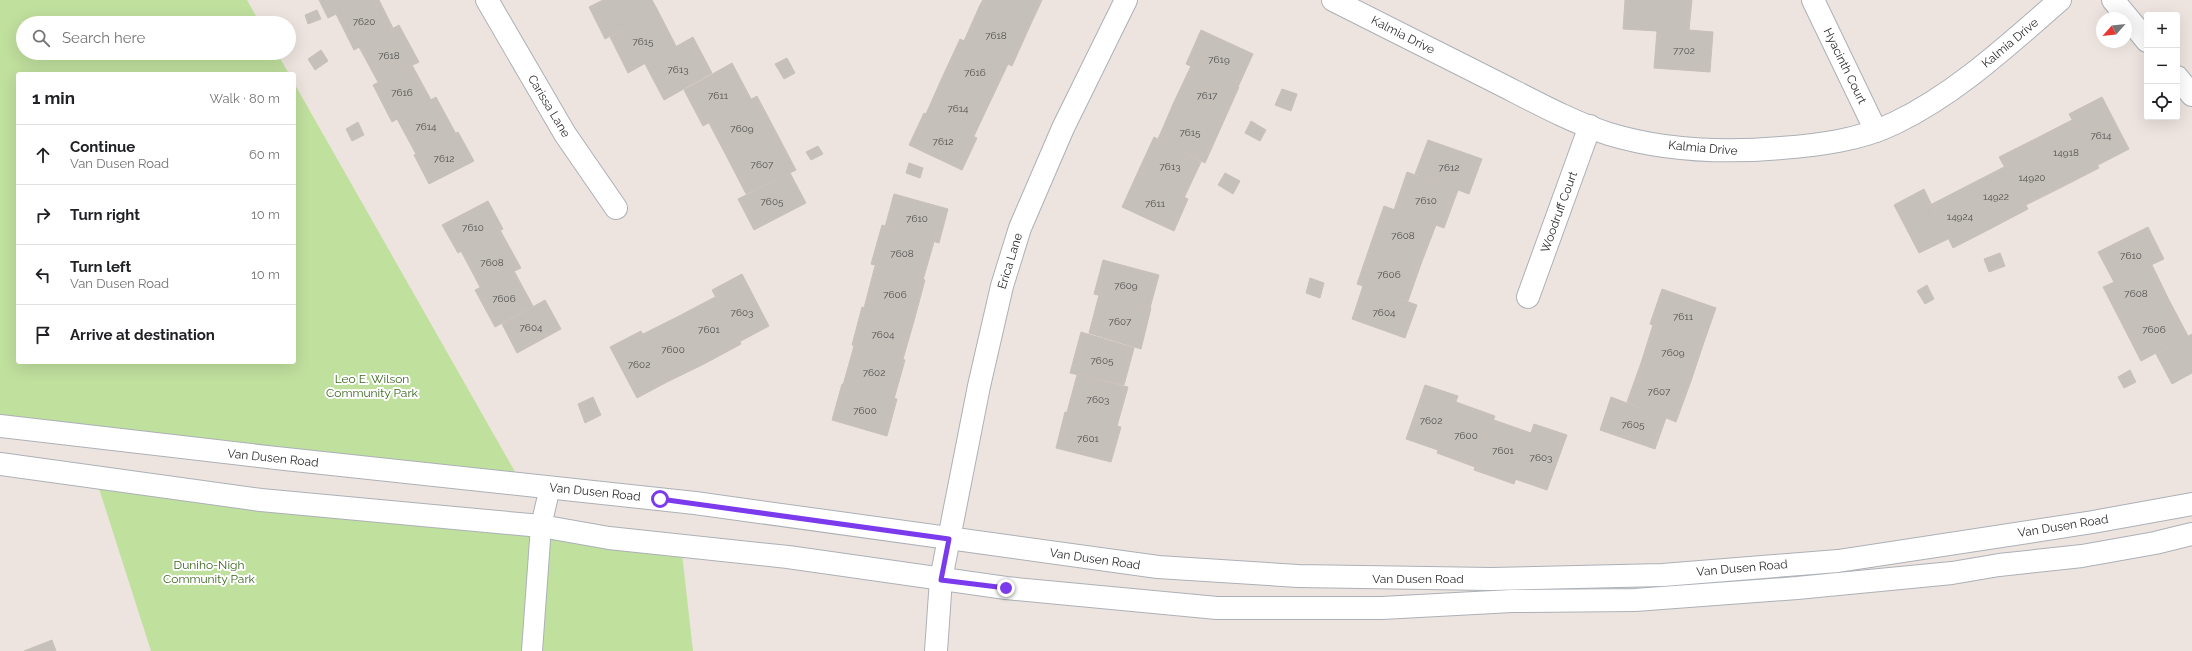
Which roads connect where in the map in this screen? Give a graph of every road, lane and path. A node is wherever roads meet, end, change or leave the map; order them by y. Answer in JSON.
{"nodes":[{"id":1,"x":487,"y":0,"type":"edge"},
{"id":2,"x":1126,"y":0,"type":"edge"},
{"id":3,"x":1333,"y":0,"type":"edge"},
{"id":4,"x":1813,"y":0,"type":"edge"},
{"id":5,"x":2060,"y":0,"type":"edge"},
{"id":6,"x":2113,"y":0,"type":"edge"},
{"id":7,"x":2144,"y":37,"type":"edge"},
{"id":8,"x":2180,"y":81,"type":"edge"},
{"id":9,"x":2192,"y":95,"type":"edge"},
{"id":10,"x":1590,"y":126,"type":"junction"},
{"id":11,"x":1876,"y":131,"type":"junction"},
{"id":12,"x":616,"y":208,"type":"dead end"},
{"id":13,"x":1528,"y":297,"type":"dead end"},
{"id":14,"x":0,"y":426,"type":"edge"},
{"id":15,"x":0,"y":464,"type":"edge"},
{"id":16,"x":550,"y":487,"type":"junction"},
{"id":17,"x":2192,"y":504,"type":"edge"},
{"id":18,"x":541,"y":526,"type":"junction"},
{"id":19,"x":2192,"y":534,"type":"edge"},
{"id":20,"x":949,"y":539,"type":"junction"},
{"id":21,"x":941,"y":580,"type":"junction"},
{"id":22,"x":532,"y":651,"type":"edge"},
{"id":23,"x":936,"y":651,"type":"edge"}],
"edges":[{"from":1,"to":12,"type":"main road","name":"Carissa Lane"},
{"from":2,"to":20,"type":"main road","name":"Erica Lane"},
{"from":3,"to":10,"type":"main road","name":"Kalmia Drive"},
{"from":4,"to":11,"type":"main road","name":"Hyacinth Court"},
{"from":5,"to":11,"type":"main road","name":"Kalmia Drive"},
{"from":6,"to":7,"type":"main road"},
{"from":8,"to":9,"type":"main road"},
{"from":10,"to":11,"type":"main road","name":"Kalmia Drive"},
{"from":10,"to":13,"type":"main road","name":"Woodruff Court"},
{"from":14,"to":16,"type":"main road","name":"Van Dusen Road"},
{"from":15,"to":18,"type":"main road","name":"Van Dusen Road"},
{"from":16,"to":18,"type":"lane"},
{"from":16,"to":20,"type":"main road","name":"Van Dusen Road"},
{"from":17,"to":20,"type":"main road","name":"Van Dusen Road"},
{"from":18,"to":21,"type":"main road","name":"Van Dusen Road"},
{"from":18,"to":22,"type":"lane"},
{"from":19,"to":21,"type":"main road","name":"Van Dusen Road"},
{"from":20,"to":21,"type":"main road","name":"Erica Lane"},
{"from":21,"to":23,"type":"main road","name":"Erica Lane"}]}
